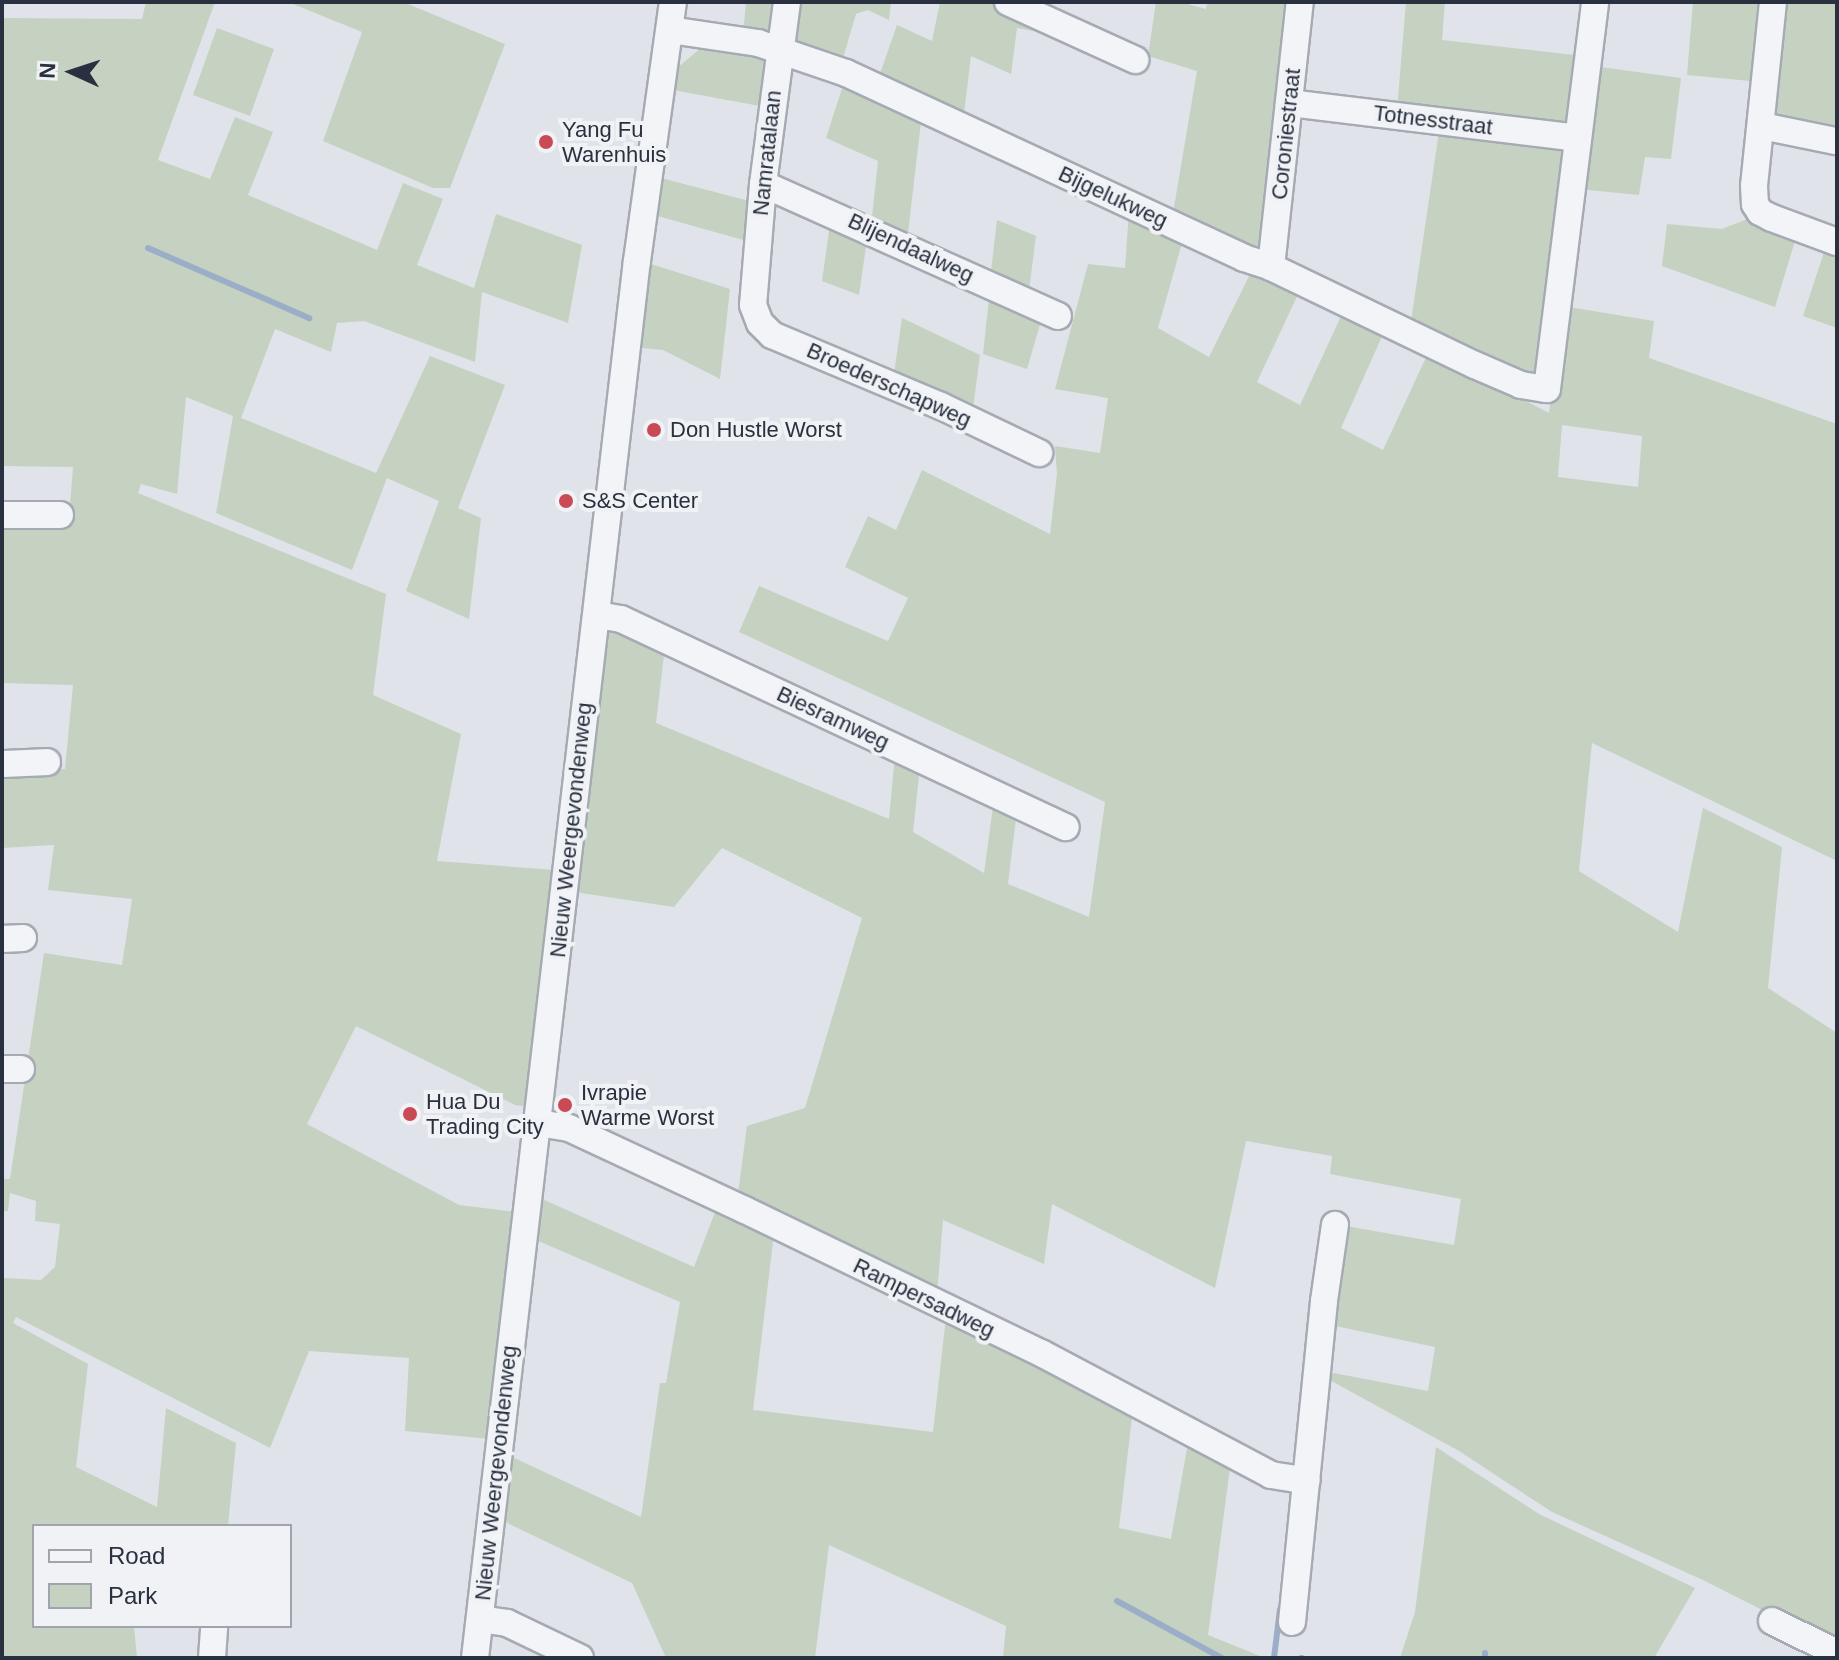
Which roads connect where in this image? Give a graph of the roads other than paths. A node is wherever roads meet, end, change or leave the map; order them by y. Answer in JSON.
{"nodes":[{"id":1,"x":673,"y":2,"type":"edge"},
{"id":2,"x":787,"y":2,"type":"edge"},
{"id":3,"x":1008,"y":2,"type":"edge"},
{"id":4,"x":1300,"y":2,"type":"edge"},
{"id":5,"x":1595,"y":2,"type":"edge"},
{"id":6,"x":1773,"y":2,"type":"edge"},
{"id":7,"x":670,"y":30,"type":"junction"},
{"id":8,"x":779,"y":49,"type":"junction"},
{"id":9,"x":1135,"y":60,"type":"dead end"},
{"id":10,"x":1289,"y":103,"type":"junction"},
{"id":11,"x":1762,"y":126,"type":"junction"},
{"id":12,"x":1578,"y":138,"type":"junction"},
{"id":13,"x":1836,"y":141,"type":"edge"},
{"id":14,"x":763,"y":184,"type":"junction"},
{"id":15,"x":1837,"y":242,"type":"edge"},
{"id":16,"x":1271,"y":267,"type":"junction"},
{"id":17,"x":753,"y":305,"type":"joint"},
{"id":18,"x":1058,"y":316,"type":"dead end"},
{"id":19,"x":1039,"y":453,"type":"dead end"},
{"id":20,"x":2,"y":515,"type":"edge"},
{"id":21,"x":60,"y":515,"type":"dead end"},
{"id":22,"x":598,"y":615,"type":"junction"},
{"id":23,"x":47,"y":762,"type":"dead end"},
{"id":24,"x":2,"y":764,"type":"edge"},
{"id":25,"x":1066,"y":827,"type":"dead end"},
{"id":26,"x":538,"y":1123,"type":"junction"},
{"id":27,"x":1335,"y":1225,"type":"dead end"},
{"id":28,"x":1307,"y":1481,"type":"junction"},
{"id":29,"x":480,"y":1619,"type":"junction"},
{"id":30,"x":1772,"y":1621,"type":"dead end"},
{"id":31,"x":1292,"y":1622,"type":"dead end"},
{"id":32,"x":214,"y":1628,"type":"edge"},
{"id":33,"x":1837,"y":1653,"type":"edge"},
{"id":34,"x":212,"y":1658,"type":"edge"},
{"id":35,"x":475,"y":1658,"type":"edge"},
{"id":36,"x":580,"y":1658,"type":"edge"}],
"edges":[{"from":1,"to":7,"type":"street","name":"Nieuw Weergevondenweg"},
{"from":2,"to":8,"type":"street","name":"Namratalaan"},
{"from":3,"to":9,"type":"street"},
{"from":4,"to":10,"type":"street","name":"Coroniestraat"},
{"from":5,"to":12,"type":"street"},
{"from":6,"to":11,"type":"street"},
{"from":7,"to":8,"type":"street","name":"Bijgelukweg"},
{"from":7,"to":22,"type":"street","name":"Nieuw Weergevondenweg"},
{"from":8,"to":14,"type":"street","name":"Namratalaan"},
{"from":8,"to":16,"type":"street","name":"Bijgelukweg"},
{"from":10,"to":12,"type":"street","name":"Totnesstraat"},
{"from":10,"to":16,"type":"street","name":"Coroniestraat"},
{"from":11,"to":13,"type":"street"},
{"from":11,"to":15,"type":"street"},
{"from":12,"to":16,"type":"street","name":"Bijgelukweg"},
{"from":14,"to":17,"type":"street","name":"Namratalaan"},
{"from":14,"to":18,"type":"street","name":"Blijendaalweg"},
{"from":17,"to":19,"type":"street","name":"Broederschapweg"},
{"from":20,"to":21,"type":"street"},
{"from":22,"to":25,"type":"street","name":"Biesramweg"},
{"from":22,"to":26,"type":"street","name":"Nieuw Weergevondenweg"},
{"from":23,"to":24,"type":"street"},
{"from":26,"to":28,"type":"street","name":"Rampersadweg"},
{"from":26,"to":29,"type":"street","name":"Nieuw Weergevondenweg"},
{"from":27,"to":28,"type":"street"},
{"from":28,"to":31,"type":"street"},
{"from":29,"to":35,"type":"street","name":"Nieuw Weergevondenweg"},
{"from":29,"to":36,"type":"street"},
{"from":30,"to":33,"type":"street"},
{"from":32,"to":34,"type":"street"}]}
